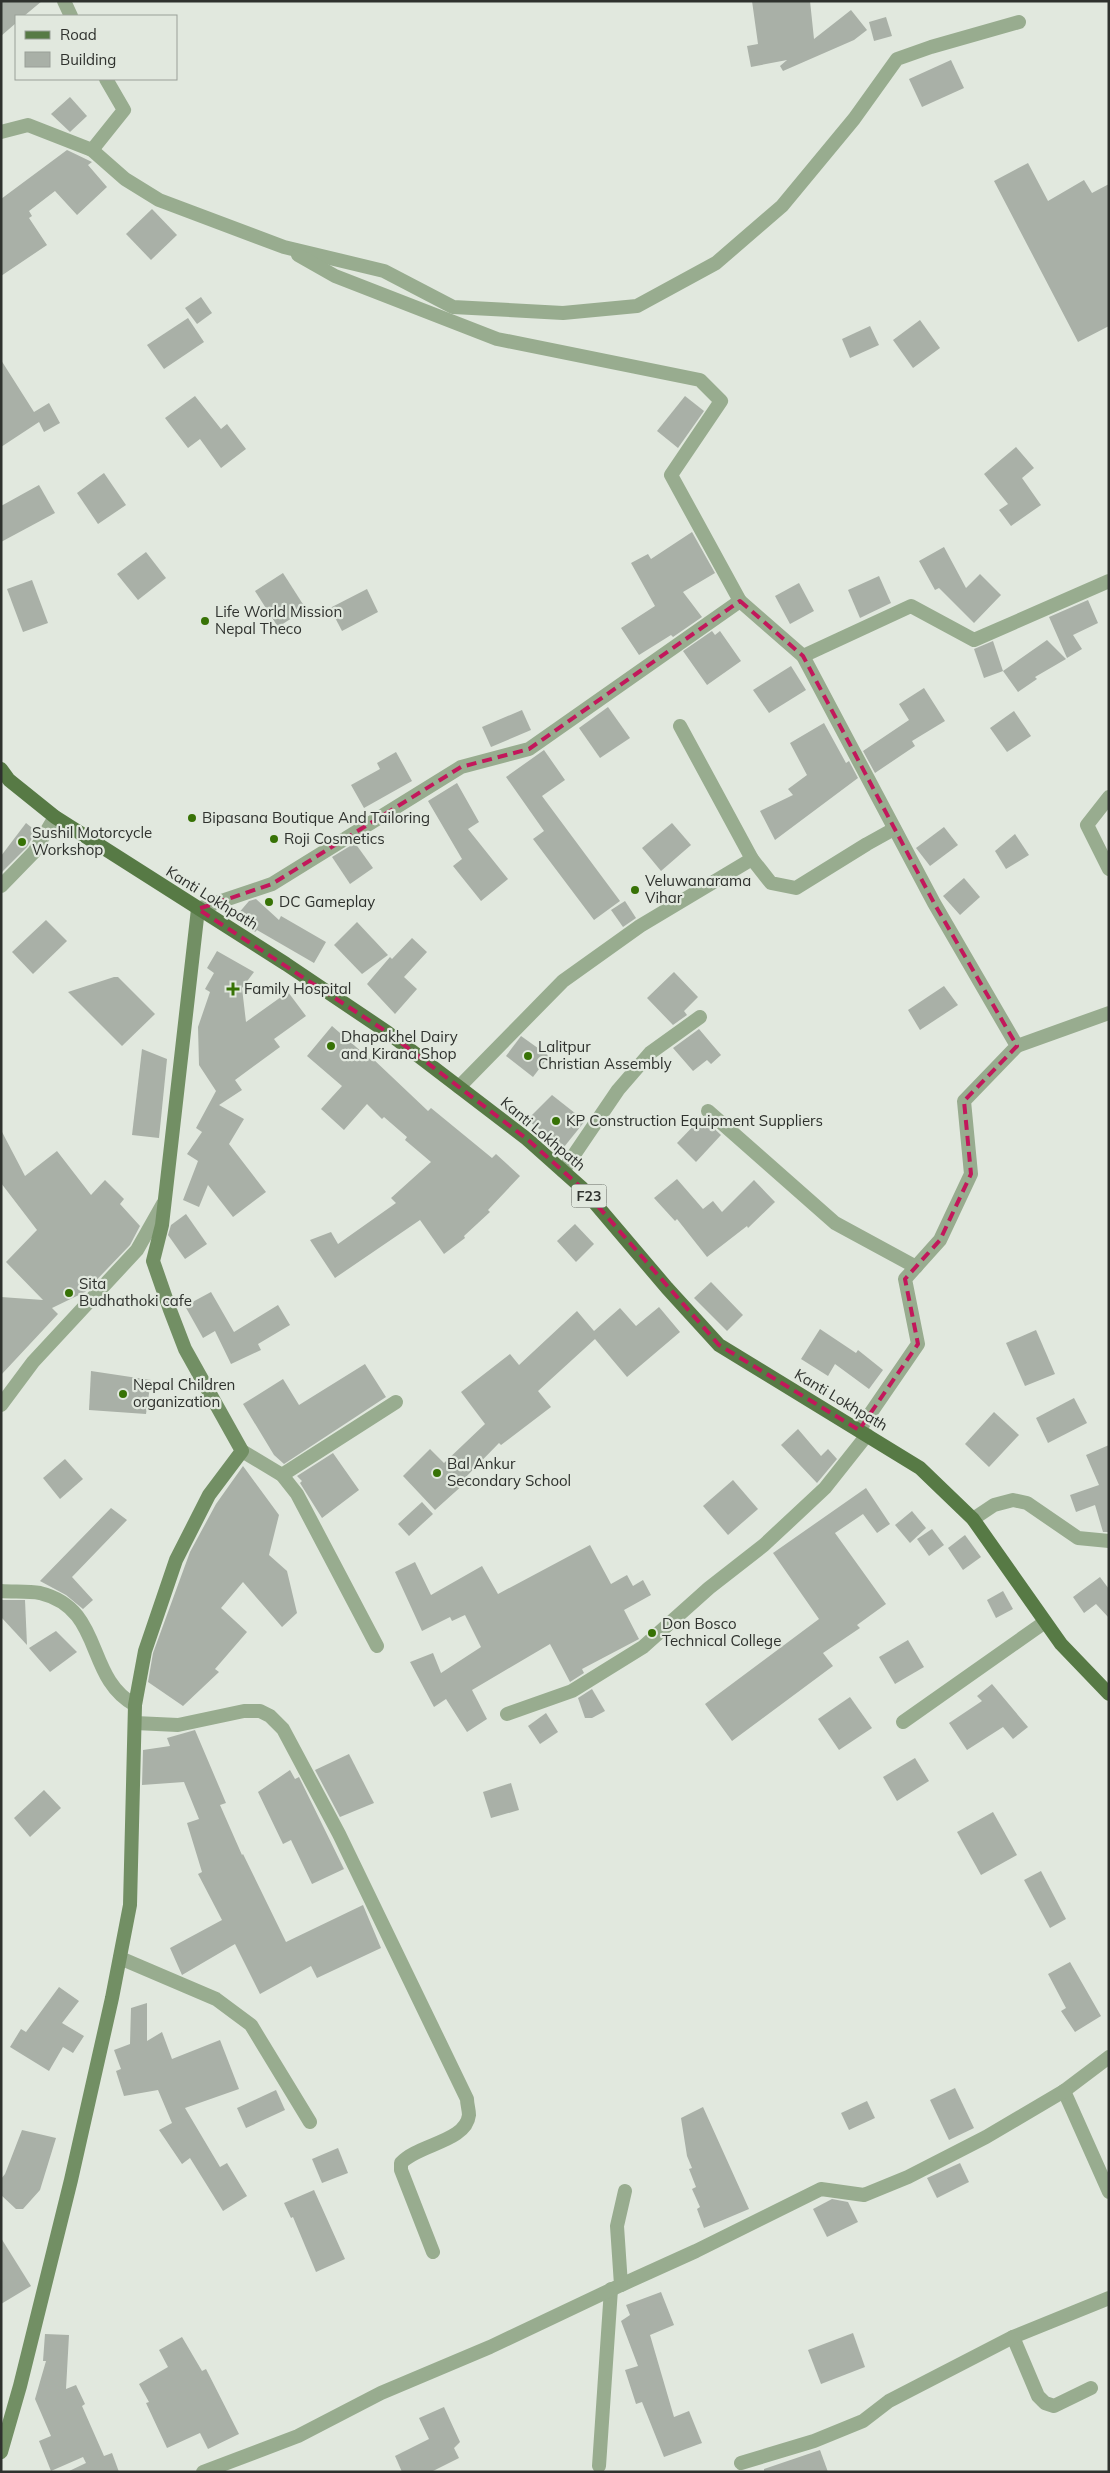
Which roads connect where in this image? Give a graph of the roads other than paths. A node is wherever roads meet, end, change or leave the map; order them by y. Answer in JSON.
{"nodes":[{"id":1,"x":64,"y":1,"type":"edge"},
{"id":2,"x":71,"y":15,"type":"edge"},
{"id":3,"x":1018,"y":22,"type":"dead end"},
{"id":4,"x":107,"y":80,"type":"edge"},
{"id":5,"x":1,"y":132,"type":"edge"},
{"id":6,"x":92,"y":150,"type":"junction"},
{"id":7,"x":284,"y":247,"type":"junction"},
{"id":8,"x":1109,"y":581,"type":"edge"},
{"id":9,"x":740,"y":601,"type":"junction"},
{"id":10,"x":803,"y":656,"type":"junction"},
{"id":11,"x":680,"y":726,"type":"dead end"},
{"id":12,"x":1,"y":769,"type":"edge"},
{"id":13,"x":1109,"y":797,"type":"edge"},
{"id":14,"x":55,"y":817,"type":"junction"},
{"id":15,"x":894,"y":829,"type":"junction"},
{"id":16,"x":752,"y":858,"type":"junction"},
{"id":17,"x":1109,"y":869,"type":"edge"},
{"id":18,"x":1,"y":886,"type":"edge"},
{"id":19,"x":198,"y":909,"type":"junction"},
{"id":20,"x":1109,"y":1012,"type":"edge"},
{"id":21,"x":700,"y":1017,"type":"dead end"},
{"id":22,"x":1017,"y":1046,"type":"junction"},
{"id":23,"x":459,"y":1087,"type":"junction"},
{"id":24,"x":708,"y":1110,"type":"dead end"},
{"id":25,"x":563,"y":1171,"type":"junction"},
{"id":26,"x":163,"y":1204,"type":"junction"},
{"id":27,"x":916,"y":1266,"type":"junction"},
{"id":28,"x":396,"y":1402,"type":"dead end"},
{"id":29,"x":1,"y":1405,"type":"edge"},
{"id":30,"x":863,"y":1433,"type":"junction"},
{"id":31,"x":242,"y":1451,"type":"junction"},
{"id":32,"x":282,"y":1475,"type":"junction"},
{"id":33,"x":973,"y":1519,"type":"junction"},
{"id":34,"x":1109,"y":1540,"type":"edge"},
{"id":35,"x":1,"y":1591,"type":"edge"},
{"id":36,"x":1045,"y":1622,"type":"junction"},
{"id":37,"x":378,"y":1646,"type":"dead end"},
{"id":38,"x":1109,"y":1694,"type":"edge"},
{"id":39,"x":135,"y":1704,"type":"junction"},
{"id":40,"x":507,"y":1714,"type":"dead end"},
{"id":41,"x":903,"y":1722,"type":"dead end"},
{"id":42,"x":135,"y":1723,"type":"junction"},
{"id":43,"x":120,"y":1958,"type":"junction"},
{"id":44,"x":1109,"y":2057,"type":"edge"},
{"id":45,"x":1064,"y":2091,"type":"junction"},
{"id":46,"x":310,"y":2122,"type":"dead end"},
{"id":47,"x":625,"y":2191,"type":"dead end"},
{"id":48,"x":1109,"y":2192,"type":"edge"},
{"id":49,"x":433,"y":2252,"type":"dead end"},
{"id":50,"x":616,"y":2287,"type":"junction"},
{"id":51,"x":1109,"y":2298,"type":"edge"},
{"id":52,"x":1013,"y":2336,"type":"junction"},
{"id":53,"x":1091,"y":2388,"type":"dead end"},
{"id":54,"x":1,"y":2452,"type":"edge"},
{"id":55,"x":741,"y":2463,"type":"dead end"},
{"id":56,"x":599,"y":2466,"type":"dead end"},
{"id":57,"x":203,"y":2472,"type":"edge"}],
"edges":[{"from":1,"to":2,"type":"street"},
{"from":3,"to":7,"type":"street"},
{"from":4,"to":6,"type":"street"},
{"from":5,"to":6,"type":"street"},
{"from":6,"to":7,"type":"street"},
{"from":7,"to":9,"type":"street"},
{"from":8,"to":10,"type":"street"},
{"from":9,"to":10,"type":"street"},
{"from":9,"to":19,"type":"street"},
{"from":10,"to":15,"type":"street"},
{"from":11,"to":16,"type":"street"},
{"from":12,"to":14,"type":"main road","name":"Kanti Lokhpath","number":"F23"},
{"from":13,"to":17,"type":"street"},
{"from":14,"to":18,"type":"street"},
{"from":14,"to":19,"type":"main road","name":"Kanti Lokhpath","number":"F23"},
{"from":15,"to":16,"type":"street"},
{"from":15,"to":22,"type":"street"},
{"from":16,"to":23,"type":"street"},
{"from":19,"to":23,"type":"main road","name":"Kanti Lokhpath","number":"F23"},
{"from":19,"to":26,"type":"main road"},
{"from":20,"to":22,"type":"street"},
{"from":21,"to":25,"type":"street"},
{"from":22,"to":27,"type":"street"},
{"from":23,"to":25,"type":"main road","name":"Kanti Lokhpath","number":"F23"},
{"from":24,"to":27,"type":"street"},
{"from":25,"to":30,"type":"main road","name":"Kanti Lokhpath","number":"F23"},
{"from":26,"to":29,"type":"street"},
{"from":26,"to":31,"type":"main road"},
{"from":27,"to":30,"type":"street"},
{"from":28,"to":32,"type":"street"},
{"from":30,"to":33,"type":"main road","name":"Kanti Lokhpath","number":"F23"},
{"from":30,"to":40,"type":"street"},
{"from":31,"to":32,"type":"street"},
{"from":31,"to":39,"type":"main road"},
{"from":32,"to":37,"type":"street"},
{"from":33,"to":34,"type":"street"},
{"from":33,"to":36,"type":"main road","name":"Kanti Lokhpath","number":"F23"},
{"from":35,"to":39,"type":"street"},
{"from":36,"to":38,"type":"main road","name":"Kanti Lokhpath","number":"F23"},
{"from":36,"to":41,"type":"street"},
{"from":39,"to":42,"type":"main road"},
{"from":42,"to":43,"type":"main road"},
{"from":42,"to":49,"type":"street"},
{"from":43,"to":46,"type":"street"},
{"from":43,"to":54,"type":"main road"},
{"from":44,"to":45,"type":"street"},
{"from":45,"to":48,"type":"street"},
{"from":45,"to":50,"type":"street"},
{"from":47,"to":50,"type":"street"},
{"from":50,"to":56,"type":"street"},
{"from":50,"to":57,"type":"street"},
{"from":51,"to":52,"type":"street"},
{"from":52,"to":53,"type":"street"},
{"from":52,"to":55,"type":"street"}]}
